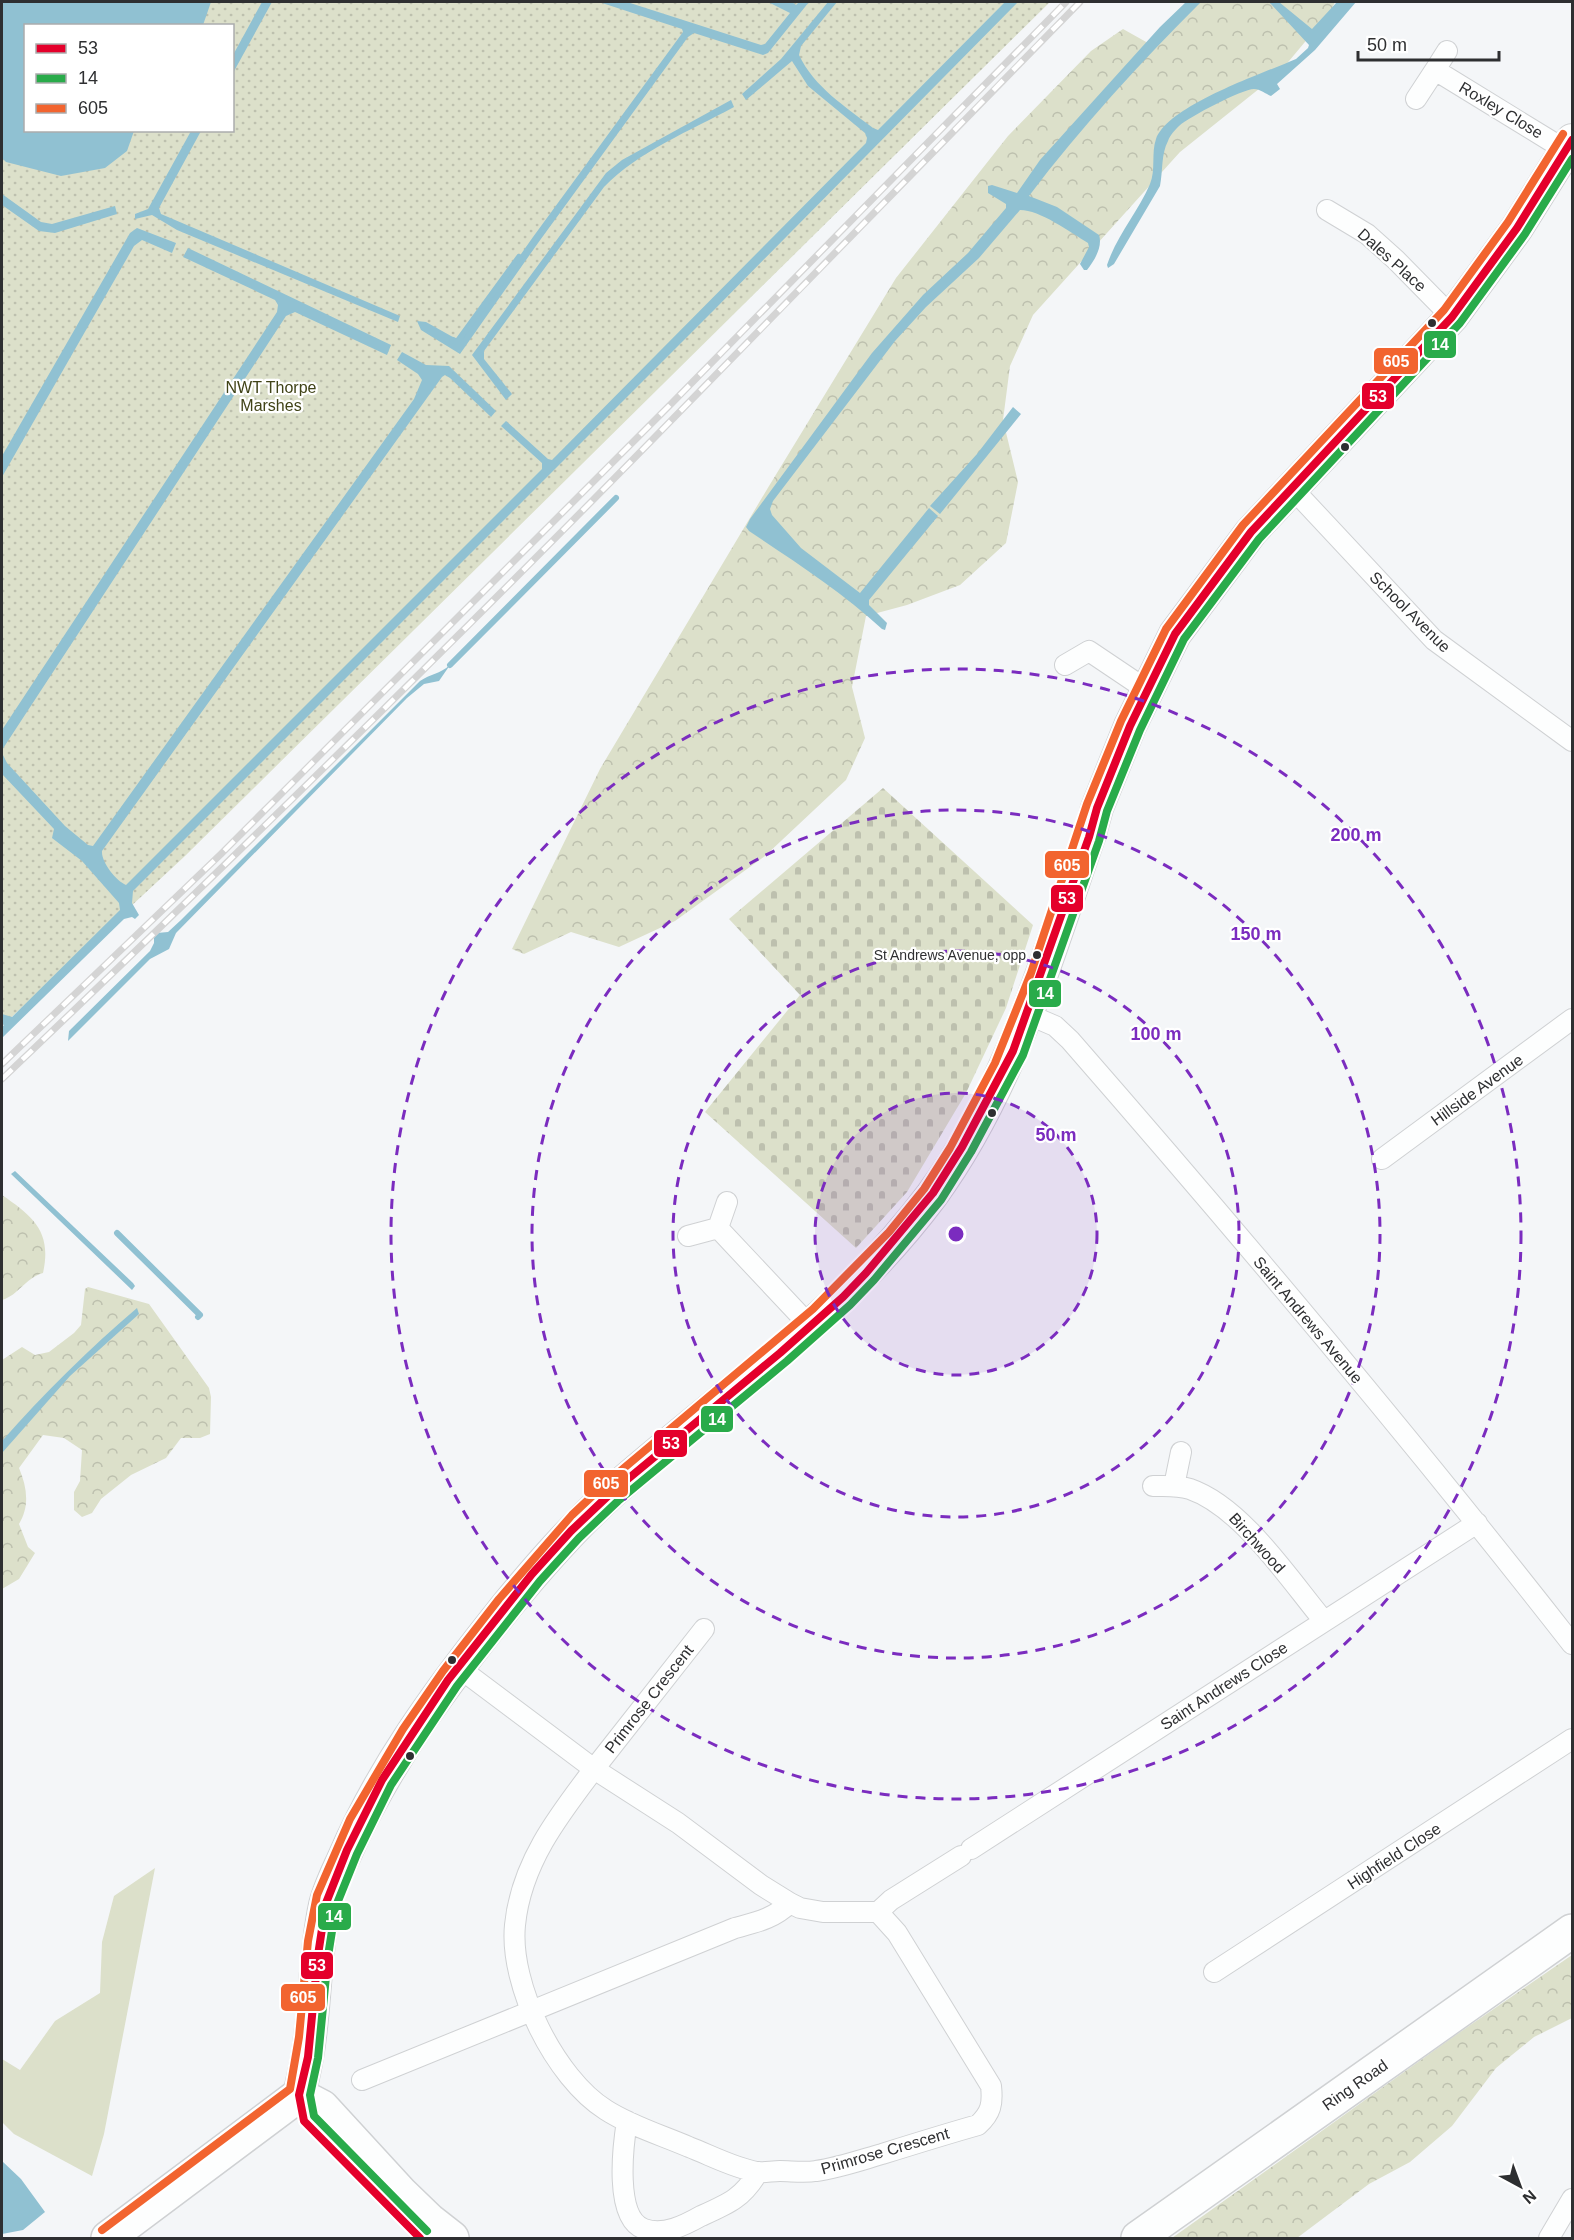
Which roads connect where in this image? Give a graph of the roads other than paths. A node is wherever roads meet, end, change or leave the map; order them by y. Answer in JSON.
{"nodes":[{"id":1,"x":1447,"y":51,"type":"dead end"},
{"id":2,"x":1435,"y":70,"type":"junction"},
{"id":3,"x":1416,"y":99,"type":"dead end"},
{"id":4,"x":1570,"y":146,"type":"edge"},
{"id":5,"x":1327,"y":210,"type":"dead end"},
{"id":6,"x":1452,"y":316,"type":"junction"},
{"id":7,"x":1292,"y":488,"type":"junction"},
{"id":8,"x":1065,"y":665,"type":"dead end"},
{"id":9,"x":1148,"y":690,"type":"junction"},
{"id":10,"x":1572,"y":741,"type":"edge"},
{"id":11,"x":1028,"y":1014,"type":"junction"},
{"id":12,"x":1572,"y":1020,"type":"edge"},
{"id":13,"x":1382,"y":1159,"type":"dead end"},
{"id":14,"x":727,"y":1202,"type":"dead end"},
{"id":15,"x":718,"y":1228,"type":"junction"},
{"id":16,"x":688,"y":1236,"type":"dead end"},
{"id":17,"x":811,"y":1327,"type":"junction"},
{"id":18,"x":1181,"y":1452,"type":"dead end"},
{"id":19,"x":1153,"y":1486,"type":"dead end"},
{"id":20,"x":1174,"y":1486,"type":"junction"},
{"id":21,"x":1477,"y":1523,"type":"junction"},
{"id":22,"x":1324,"y":1621,"type":"junction"},
{"id":23,"x":704,"y":1629,"type":"dead end"},
{"id":24,"x":1572,"y":1644,"type":"edge"},
{"id":25,"x":458,"y":1667,"type":"junction"},
{"id":26,"x":1572,"y":1738,"type":"edge"},
{"id":27,"x":594,"y":1769,"type":"junction"},
{"id":28,"x":789,"y":1903,"type":"junction"},
{"id":29,"x":878,"y":1912,"type":"junction"},
{"id":30,"x":1572,"y":1931,"type":"edge"},
{"id":31,"x":1214,"y":1972,"type":"dead end"},
{"id":32,"x":531,"y":2011,"type":"junction"},
{"id":33,"x":362,"y":2080,"type":"dead end"},
{"id":34,"x":299,"y":2095,"type":"junction"},
{"id":35,"x":627,"y":2121,"type":"junction"},
{"id":36,"x":758,"y":2172,"type":"junction"},
{"id":37,"x":1572,"y":2199,"type":"edge"},
{"id":38,"x":108,"y":2238,"type":"edge"},
{"id":39,"x":420,"y":2238,"type":"edge"},
{"id":40,"x":452,"y":2238,"type":"edge"},
{"id":41,"x":1138,"y":2238,"type":"edge"},
{"id":42,"x":1550,"y":2238,"type":"edge"}],
"edges":[{"from":1,"to":2,"type":"street"},
{"from":2,"to":3,"type":"street"},
{"from":2,"to":4,"type":"street","name":"Roxley Close"},
{"from":4,"to":6,"type":"main road"},
{"from":5,"to":6,"type":"street","name":"Dales Place"},
{"from":6,"to":7,"type":"main road"},
{"from":7,"to":9,"type":"main road"},
{"from":7,"to":10,"type":"street","name":"School Avenue"},
{"from":8,"to":9,"type":"street"},
{"from":9,"to":11,"type":"main road"},
{"from":11,"to":17,"type":"main road"},
{"from":11,"to":21,"type":"street","name":"Saint Andrews Avenue"},
{"from":12,"to":13,"type":"street","name":"Hillside Avenue"},
{"from":14,"to":15,"type":"street"},
{"from":15,"to":16,"type":"street"},
{"from":15,"to":17,"type":"street"},
{"from":17,"to":25,"type":"main road"},
{"from":18,"to":20,"type":"street"},
{"from":19,"to":20,"type":"street","name":"Birchwood"},
{"from":20,"to":22,"type":"street","name":"Birchwood"},
{"from":21,"to":22,"type":"street","name":"Saint Andrews Close"},
{"from":21,"to":24,"type":"street","name":"Saint Andrews Avenue"},
{"from":22,"to":29,"type":"street","name":"Saint Andrews Close"},
{"from":23,"to":27,"type":"street","name":"Primrose Crescent"},
{"from":25,"to":27,"type":"street","name":"Primrose Crescent"},
{"from":25,"to":34,"type":"main road"},
{"from":26,"to":31,"type":"street","name":"Highfield Close"},
{"from":27,"to":28,"type":"street","name":"Primrose Crescent"},
{"from":27,"to":32,"type":"street","name":"Primrose Crescent"},
{"from":28,"to":29,"type":"street","name":"Primrose Crescent"},
{"from":28,"to":32,"type":"street"},
{"from":29,"to":36,"type":"street","name":"Primrose Crescent"},
{"from":30,"to":41,"type":"highway","name":"Ring Road"},
{"from":32,"to":33,"type":"street"},
{"from":32,"to":35,"type":"street","name":"Primrose Crescent"},
{"from":34,"to":38,"type":"highway"},
{"from":34,"to":39,"type":"highway"},
{"from":34,"to":40,"type":"highway"},
{"from":35,"to":36,"type":"street","name":"Primrose Crescent"},
{"from":35,"to":36,"type":"street"},
{"from":37,"to":42,"type":"street"}]}
